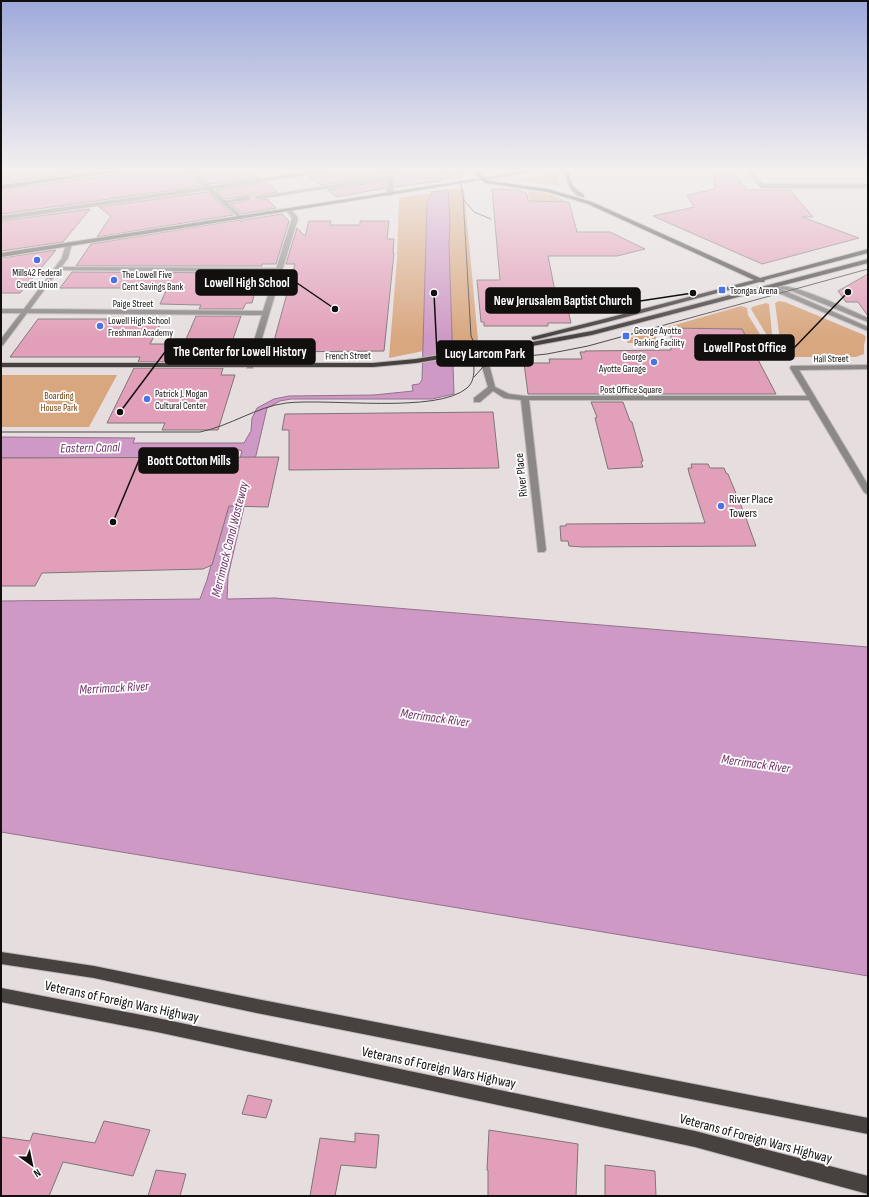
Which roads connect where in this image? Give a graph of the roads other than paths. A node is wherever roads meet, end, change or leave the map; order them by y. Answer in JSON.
{"nodes":[{"id":1,"x":183,"y":227,"type":"edge"},
{"id":2,"x":292,"y":227,"type":"edge"},
{"id":3,"x":644,"y":227,"type":"edge"},
{"id":4,"x":70,"y":244,"type":"junction"},
{"id":5,"x":868,"y":251,"type":"edge"},
{"id":6,"x":1,"y":255,"type":"edge"},
{"id":7,"x":868,"y":261,"type":"edge"},
{"id":8,"x":57,"y":269,"type":"junction"},
{"id":9,"x":279,"y":270,"type":"junction"},
{"id":10,"x":760,"y":280,"type":"junction"},
{"id":11,"x":774,"y":286,"type":"junction"},
{"id":12,"x":1,"y":312,"type":"edge"},
{"id":13,"x":24,"y":312,"type":"junction"},
{"id":14,"x":266,"y":313,"type":"junction"},
{"id":15,"x":868,"y":320,"type":"edge"},
{"id":16,"x":868,"y":329,"type":"edge"},
{"id":17,"x":1,"y":344,"type":"edge"},
{"id":18,"x":501,"y":347,"type":"junction"},
{"id":19,"x":481,"y":349,"type":"junction"},
{"id":20,"x":1,"y":365,"type":"edge"},
{"id":21,"x":250,"y":366,"type":"junction"},
{"id":22,"x":868,"y":367,"type":"edge"},
{"id":23,"x":492,"y":388,"type":"junction"},
{"id":24,"x":525,"y":398,"type":"junction"},
{"id":25,"x":812,"y":398,"type":"junction"},
{"id":26,"x":477,"y":400,"type":"dead end"},
{"id":27,"x":868,"y":492,"type":"edge"},
{"id":28,"x":541,"y":550,"type":"dead end"},
{"id":29,"x":1,"y":958,"type":"edge"},
{"id":30,"x":1,"y":995,"type":"edge"},
{"id":31,"x":868,"y":1126,"type":"edge"},
{"id":32,"x":868,"y":1185,"type":"edge"}],
"edges":[{"from":1,"to":4,"type":"main road"},
{"from":2,"to":9,"type":"street"},
{"from":3,"to":10,"type":"main road"},
{"from":4,"to":6,"type":"main road"},
{"from":4,"to":8,"type":"street"},
{"from":5,"to":10,"type":"main road"},
{"from":7,"to":11,"type":"main road"},
{"from":8,"to":9,"type":"street"},
{"from":8,"to":13,"type":"street"},
{"from":9,"to":14,"type":"street"},
{"from":10,"to":11,"type":"main road"},
{"from":10,"to":18,"type":"main road"},
{"from":11,"to":15,"type":"street"},
{"from":11,"to":16,"type":"street"},
{"from":11,"to":18,"type":"main road"},
{"from":12,"to":13,"type":"street","name":"Paige Street"},
{"from":13,"to":14,"type":"street","name":"Paige Street"},
{"from":13,"to":17,"type":"street"},
{"from":14,"to":21,"type":"street"},
{"from":18,"to":19,"type":"main road","name":"French Street"},
{"from":19,"to":21,"type":"main road","name":"French Street"},
{"from":19,"to":23,"type":"street"},
{"from":20,"to":21,"type":"main road","name":"French Street"},
{"from":22,"to":25,"type":"street","name":"Hall Street"},
{"from":23,"to":24,"type":"street","name":"Post Office Square"},
{"from":23,"to":26,"type":"street"},
{"from":24,"to":25,"type":"street","name":"Post Office Square"},
{"from":24,"to":28,"type":"street","name":"River Place"},
{"from":25,"to":27,"type":"street"},
{"from":29,"to":31,"type":"main road","name":"Veterans of Foreign Wars Highway"},
{"from":30,"to":32,"type":"main road","name":"Veterans of Foreign Wars Highway"}]}
